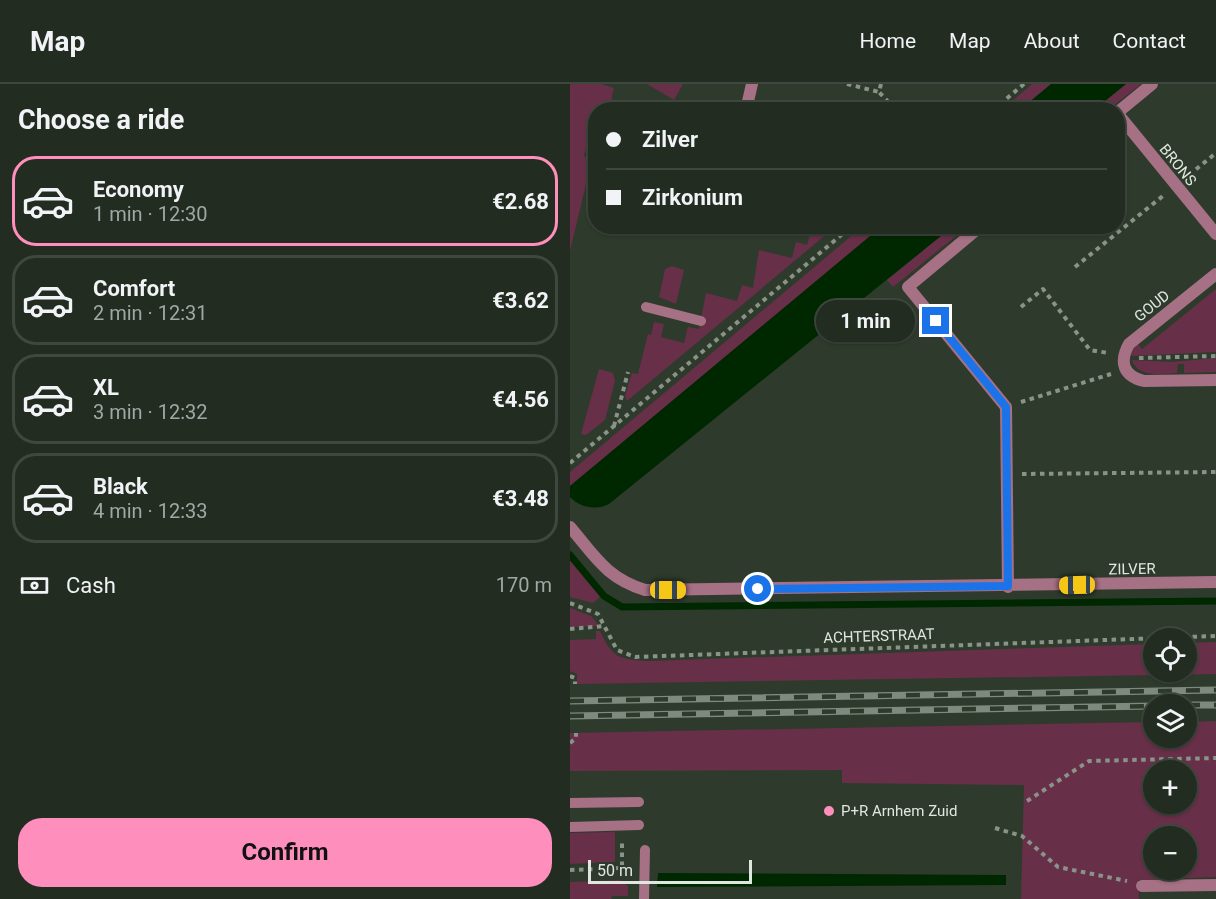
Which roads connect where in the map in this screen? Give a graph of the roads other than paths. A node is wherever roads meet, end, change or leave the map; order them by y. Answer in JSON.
{"nodes":[{"id":1,"x":752,"y":84,"type":"edge"},
{"id":2,"x":1152,"y":84,"type":"edge"},
{"id":3,"x":748,"y":102,"type":"edge"},
{"id":4,"x":1125,"y":107,"type":"edge"},
{"id":5,"x":1125,"y":122,"type":"edge"},
{"id":6,"x":971,"y":234,"type":"edge"},
{"id":7,"x":1216,"y":234,"type":"edge"},
{"id":8,"x":1216,"y":274,"type":"edge"},
{"id":9,"x":646,"y":307,"type":"dead end"},
{"id":10,"x":701,"y":321,"type":"dead end"},
{"id":11,"x":1216,"y":381,"type":"edge"},
{"id":12,"x":570,"y":527,"type":"edge"},
{"id":13,"x":1216,"y":582,"type":"edge"},
{"id":14,"x":1008,"y":586,"type":"junction"},
{"id":15,"x":570,"y":802,"type":"edge"},
{"id":16,"x":639,"y":802,"type":"dead end"},
{"id":17,"x":639,"y":825,"type":"dead end"},
{"id":18,"x":570,"y":826,"type":"edge"},
{"id":19,"x":645,"y":850,"type":"dead end"},
{"id":20,"x":1216,"y":885,"type":"edge"},
{"id":21,"x":1142,"y":886,"type":"road end"},
{"id":22,"x":644,"y":899,"type":"edge"}],
"edges":[{"from":1,"to":3,"type":"street"},
{"from":2,"to":4,"type":"street","name":"BRONS"},
{"from":5,"to":7,"type":"street","name":"BRONS"},
{"from":6,"to":14,"type":"street"},
{"from":8,"to":11,"type":"street","name":"GOUD"},
{"from":9,"to":10,"type":"lane"},
{"from":12,"to":14,"type":"street","name":"ZILVER"},
{"from":13,"to":14,"type":"street","name":"ZILVER"},
{"from":15,"to":16,"type":"lane"},
{"from":17,"to":18,"type":"lane"},
{"from":19,"to":22,"type":"lane"},
{"from":20,"to":21,"type":"street"}]}
